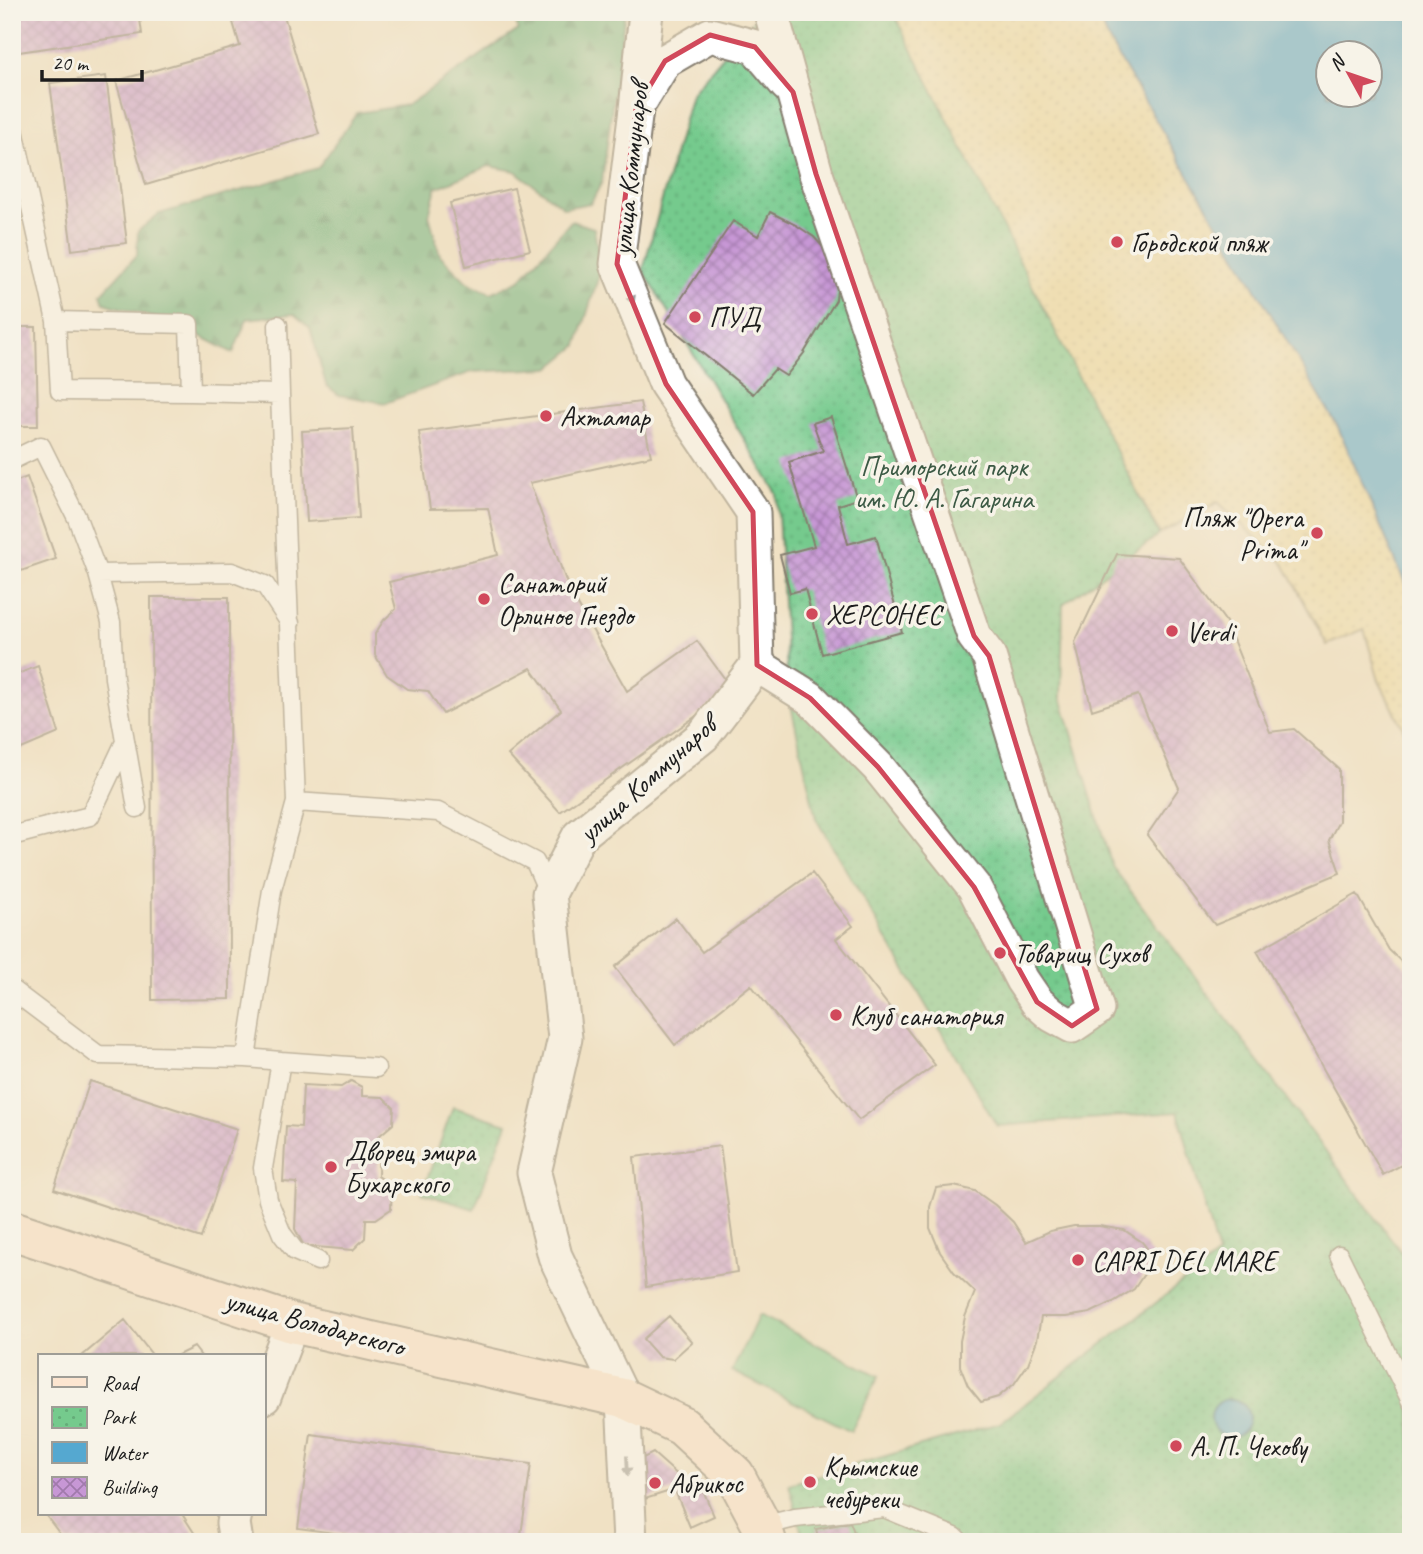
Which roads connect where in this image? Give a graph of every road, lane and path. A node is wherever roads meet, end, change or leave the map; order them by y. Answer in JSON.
{"nodes":[{"id":1,"x":646,"y":12,"type":"edge"},
{"id":2,"x":771,"y":12,"type":"edge"},
{"id":3,"x":793,"y":92,"type":"junction"},
{"id":4,"x":636,"y":108,"type":"junction"},
{"id":5,"x":12,"y":121,"type":"edge"},
{"id":6,"x":56,"y":321,"type":"junction"},
{"id":7,"x":278,"y":325,"type":"dead end"},
{"id":8,"x":191,"y":392,"type":"junction"},
{"id":9,"x":280,"y":394,"type":"junction"},
{"id":10,"x":12,"y":460,"type":"edge"},
{"id":11,"x":98,"y":574,"type":"junction"},
{"id":12,"x":290,"y":623,"type":"junction"},
{"id":13,"x":757,"y":665,"type":"junction"},
{"id":14,"x":124,"y":744,"type":"junction"},
{"id":15,"x":296,"y":802,"type":"junction"},
{"id":16,"x":137,"y":808,"type":"dead end"},
{"id":17,"x":12,"y":832,"type":"edge"},
{"id":18,"x":549,"y":894,"type":"junction"},
{"id":19,"x":12,"y":990,"type":"edge"},
{"id":20,"x":246,"y":1058,"type":"junction"},
{"id":21,"x":281,"y":1062,"type":"junction"},
{"id":22,"x":376,"y":1068,"type":"dead end"},
{"id":23,"x":12,"y":1230,"type":"edge"},
{"id":24,"x":1339,"y":1255,"type":"dead end"},
{"id":25,"x":318,"y":1261,"type":"dead end"},
{"id":26,"x":292,"y":1323,"type":"junction"},
{"id":27,"x":266,"y":1392,"type":"edge"},
{"id":28,"x":623,"y":1398,"type":"junction"},
{"id":29,"x":1411,"y":1401,"type":"edge"},
{"id":30,"x":235,"y":1516,"type":"edge"},
{"id":31,"x":764,"y":1534,"type":"edge"},
{"id":32,"x":236,"y":1542,"type":"edge"},
{"id":33,"x":631,"y":1542,"type":"edge"},
{"id":34,"x":960,"y":1542,"type":"edge"}],
"edges":[{"from":1,"to":4,"type":"street","name":"улица Коммунаров"},
{"from":2,"to":3,"type":"street"},
{"from":3,"to":4,"type":"street"},
{"from":3,"to":13,"type":"street"},
{"from":4,"to":13,"type":"street","name":"улица Коммунаров","one_way":true},
{"from":5,"to":6,"type":"lane"},
{"from":6,"to":8,"type":"lane"},
{"from":6,"to":8,"type":"lane"},
{"from":7,"to":9,"type":"lane"},
{"from":8,"to":9,"type":"lane"},
{"from":9,"to":12,"type":"lane"},
{"from":10,"to":11,"type":"lane"},
{"from":11,"to":12,"type":"lane"},
{"from":11,"to":14,"type":"lane"},
{"from":12,"to":15,"type":"lane"},
{"from":13,"to":18,"type":"street","name":"улица Коммунаров"},
{"from":14,"to":16,"type":"lane"},
{"from":14,"to":17,"type":"lane"},
{"from":15,"to":18,"type":"lane"},
{"from":15,"to":20,"type":"lane"},
{"from":18,"to":28,"type":"street"},
{"from":19,"to":20,"type":"lane"},
{"from":20,"to":21,"type":"lane"},
{"from":21,"to":22,"type":"lane"},
{"from":21,"to":25,"type":"lane"},
{"from":23,"to":26,"type":"main road","name":"улица Володарского"},
{"from":24,"to":29,"type":"lane"},
{"from":26,"to":27,"type":"street"},
{"from":26,"to":28,"type":"main road","name":"улица Володарского"},
{"from":28,"to":31,"type":"main road"},
{"from":28,"to":33,"type":"street","one_way":true},
{"from":30,"to":32,"type":"street"},
{"from":31,"to":34,"type":"lane"}]}
